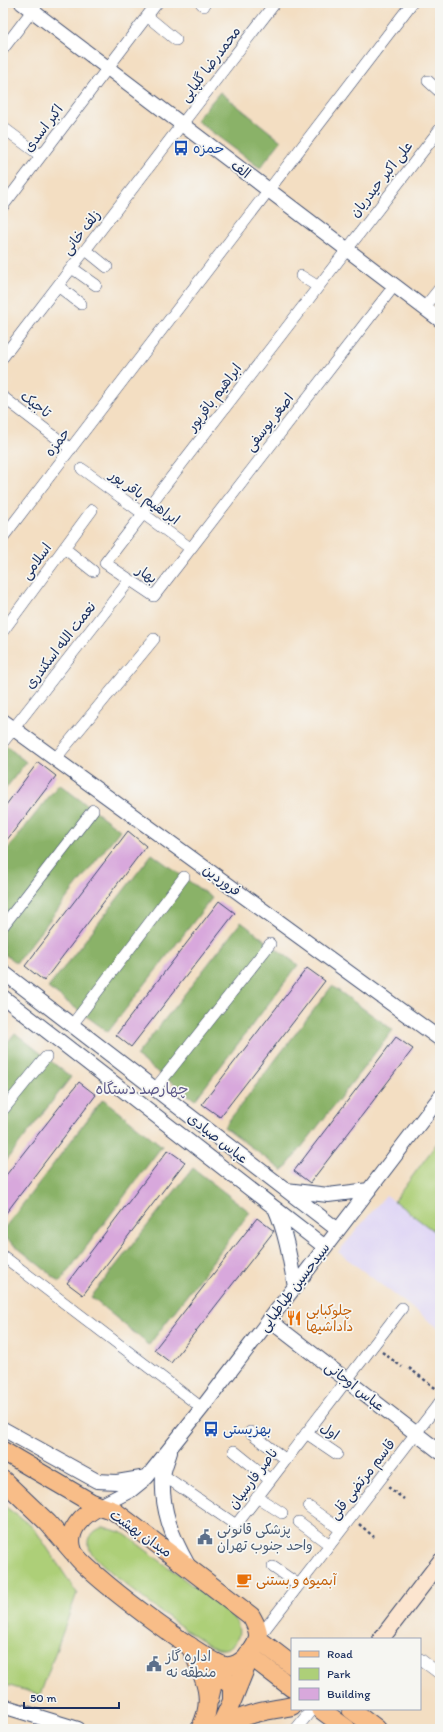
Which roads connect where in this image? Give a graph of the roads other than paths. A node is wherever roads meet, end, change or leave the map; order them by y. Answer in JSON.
{"nodes":[{"id":1,"x":157,"y":3,"type":"edge"},
{"id":2,"x":275,"y":3,"type":"edge"},
{"id":3,"x":412,"y":3,"type":"edge"},
{"id":4,"x":31,"y":6,"type":"edge"},
{"id":5,"x":147,"y":16,"type":"junction"},
{"id":6,"x":176,"y":40,"type":"dead end"},
{"id":7,"x":3,"y":49,"type":"edge"},
{"id":8,"x":108,"y":68,"type":"junction"},
{"id":9,"x":428,"y":81,"type":"dead end"},
{"id":10,"x":440,"y":92,"type":"edge"},
{"id":11,"x":182,"y":124,"type":"junction"},
{"id":12,"x":5,"y":129,"type":"dead end"},
{"id":13,"x":440,"y":129,"type":"edge"},
{"id":14,"x":41,"y":156,"type":"junction"},
{"id":15,"x":269,"y":190,"type":"junction"},
{"id":16,"x":3,"y":206,"type":"edge"},
{"id":17,"x":346,"y":249,"type":"junction"},
{"id":18,"x":86,"y":250,"type":"junction"},
{"id":19,"x":107,"y":267,"type":"dead end"},
{"id":20,"x":72,"y":268,"type":"junction"},
{"id":21,"x":301,"y":276,"type":"dead end"},
{"id":22,"x":96,"y":285,"type":"dead end"},
{"id":23,"x":58,"y":286,"type":"junction"},
{"id":24,"x":317,"y":286,"type":"junction"},
{"id":25,"x":394,"y":286,"type":"junction"},
{"id":26,"x":440,"y":288,"type":"edge"},
{"id":27,"x":82,"y":304,"type":"dead end"},
{"id":28,"x":424,"y":308,"type":"junction"},
{"id":29,"x":440,"y":320,"type":"edge"},
{"id":30,"x":3,"y":357,"type":"edge"},
{"id":31,"x":3,"y":397,"type":"edge"},
{"id":32,"x":71,"y":449,"type":"junction"},
{"id":33,"x":82,"y":469,"type":"dead end"},
{"id":34,"x":92,"y":510,"type":"dead end"},
{"id":35,"x":143,"y":514,"type":"junction"},
{"id":36,"x":3,"y":537,"type":"edge"},
{"id":37,"x":64,"y":548,"type":"junction"},
{"id":38,"x":190,"y":548,"type":"junction"},
{"id":39,"x":105,"y":563,"type":"joint"},
{"id":40,"x":93,"y":571,"type":"dead end"},
{"id":41,"x":168,"y":578,"type":"joint"},
{"id":42,"x":129,"y":581,"type":"junction"},
{"id":43,"x":3,"y":630,"type":"edge"},
{"id":44,"x":154,"y":639,"type":"dead end"},
{"id":45,"x":8,"y":725,"type":"edge"},
{"id":46,"x":3,"y":742,"type":"edge"},
{"id":47,"x":55,"y":758,"type":"junction"},
{"id":48,"x":93,"y":810,"type":"dead end"},
{"id":49,"x":184,"y":877,"type":"dead end"},
{"id":50,"x":3,"y":926,"type":"edge"},
{"id":51,"x":270,"y":944,"type":"dead end"},
{"id":52,"x":3,"y":972,"type":"edge"},
{"id":53,"x":3,"y":997,"type":"edge"},
{"id":54,"x":72,"y":1025,"type":"junction"},
{"id":55,"x":440,"y":1039,"type":"edge"},
{"id":56,"x":46,"y":1058,"type":"dead end"},
{"id":57,"x":155,"y":1089,"type":"junction"},
{"id":58,"x":440,"y":1097,"type":"edge"},
{"id":59,"x":3,"y":1110,"type":"edge"},
{"id":60,"x":285,"y":1190,"type":"junction"},
{"id":61,"x":369,"y":1190,"type":"junction"},
{"id":62,"x":274,"y":1206,"type":"junction"},
{"id":63,"x":338,"y":1230,"type":"junction"},
{"id":64,"x":325,"y":1247,"type":"junction"},
{"id":65,"x":3,"y":1256,"type":"edge"},
{"id":66,"x":295,"y":1287,"type":"junction"},
{"id":67,"x":402,"y":1308,"type":"dead end"},
{"id":68,"x":269,"y":1320,"type":"junction"},
{"id":69,"x":347,"y":1380,"type":"junction"},
{"id":70,"x":440,"y":1402,"type":"edge"},
{"id":71,"x":202,"y":1408,"type":"junction"},
{"id":72,"x":3,"y":1429,"type":"edge"},
{"id":73,"x":250,"y":1432,"type":"dead end"},
{"id":74,"x":306,"y":1433,"type":"junction"},
{"id":75,"x":416,"y":1433,"type":"junction"},
{"id":76,"x":171,"y":1446,"type":"junction"},
{"id":77,"x":234,"y":1450,"type":"dead end"},
{"id":78,"x":3,"y":1451,"type":"edge"},
{"id":79,"x":440,"y":1452,"type":"edge"},
{"id":80,"x":337,"y":1454,"type":"dead end"},
{"id":81,"x":286,"y":1460,"type":"junction"},
{"id":82,"x":163,"y":1475,"type":"junction"},
{"id":83,"x":147,"y":1477,"type":"junction"},
{"id":84,"x":3,"y":1480,"type":"edge"},
{"id":85,"x":270,"y":1480,"type":"junction"},
{"id":86,"x":63,"y":1486,"type":"junction"},
{"id":87,"x":3,"y":1489,"type":"edge"},
{"id":88,"x":258,"y":1496,"type":"junction"},
{"id":89,"x":100,"y":1506,"type":"junction"},
{"id":90,"x":309,"y":1507,"type":"dead end"},
{"id":91,"x":33,"y":1508,"type":"junction"},
{"id":92,"x":282,"y":1513,"type":"dead end"},
{"id":93,"x":299,"y":1522,"type":"dead end"},
{"id":94,"x":48,"y":1523,"type":"junction"},
{"id":95,"x":341,"y":1530,"type":"junction"},
{"id":96,"x":330,"y":1545,"type":"junction"},
{"id":97,"x":73,"y":1552,"type":"junction"},
{"id":98,"x":440,"y":1562,"type":"edge"},
{"id":99,"x":272,"y":1567,"type":"dead end"},
{"id":100,"x":190,"y":1568,"type":"junction"},
{"id":101,"x":299,"y":1585,"type":"junction"},
{"id":102,"x":387,"y":1637,"type":"edge"},
{"id":103,"x":190,"y":1646,"type":"junction"},
{"id":104,"x":252,"y":1649,"type":"junction"},
{"id":105,"x":421,"y":1660,"type":"edge"},
{"id":106,"x":291,"y":1665,"type":"edge"},
{"id":107,"x":440,"y":1674,"type":"edge"},
{"id":108,"x":291,"y":1687,"type":"edge"},
{"id":109,"x":208,"y":1702,"type":"junction"},
{"id":110,"x":232,"y":1702,"type":"junction"},
{"id":111,"x":3,"y":1706,"type":"edge"},
{"id":112,"x":291,"y":1706,"type":"edge"},
{"id":113,"x":311,"y":1710,"type":"edge"},
{"id":114,"x":321,"y":1710,"type":"edge"},
{"id":115,"x":352,"y":1710,"type":"edge"},
{"id":116,"x":78,"y":1729,"type":"edge"},
{"id":117,"x":200,"y":1729,"type":"edge"},
{"id":118,"x":219,"y":1729,"type":"edge"},
{"id":119,"x":225,"y":1729,"type":"edge"},
{"id":120,"x":296,"y":1729,"type":"edge"},
{"id":121,"x":347,"y":1729,"type":"edge"},
{"id":122,"x":377,"y":1729,"type":"edge"}],
"edges":[{"from":1,"to":5,"type":"street","name":"اکبر اسدی"},
{"from":2,"to":11,"type":"street","name":"محمدرضا گلپایی"},
{"from":3,"to":15,"type":"street","name":"حمزه"},
{"from":4,"to":7,"type":"street"},
{"from":4,"to":8,"type":"street","name":"الف"},
{"from":5,"to":6,"type":"street"},
{"from":5,"to":8,"type":"street","name":"اکبر اسدی"},
{"from":8,"to":11,"type":"street","name":"الف"},
{"from":8,"to":14,"type":"street","name":"اکبر اسدی"},
{"from":9,"to":10,"type":"street"},
{"from":11,"to":15,"type":"street","name":"الف"},
{"from":11,"to":18,"type":"street","name":"زلف خانی"},
{"from":12,"to":14,"type":"street"},
{"from":13,"to":17,"type":"street","name":"علی اکبر حیدریان"},
{"from":14,"to":16,"type":"street","name":"اکبر اسدی"},
{"from":15,"to":17,"type":"street","name":"الف"},
{"from":15,"to":32,"type":"street","name":"حمزه"},
{"from":17,"to":24,"type":"street","name":"ابراهیم باقرپور"},
{"from":17,"to":25,"type":"street","name":"الف"},
{"from":18,"to":19,"type":"street"},
{"from":18,"to":20,"type":"street","name":"زلف خانی"},
{"from":20,"to":22,"type":"street"},
{"from":20,"to":23,"type":"street","name":"زلف خانی"},
{"from":21,"to":24,"type":"street"},
{"from":23,"to":27,"type":"street"},
{"from":23,"to":30,"type":"street","name":"زلف خانی"},
{"from":24,"to":35,"type":"street","name":"ابراهیم باقرپور"},
{"from":25,"to":28,"type":"street","name":"الف"},
{"from":25,"to":38,"type":"street","name":"اصغر یوسفی"},
{"from":26,"to":28,"type":"street"},
{"from":28,"to":29,"type":"street","name":"الف"},
{"from":31,"to":32,"type":"street","name":"تاجیک"},
{"from":32,"to":36,"type":"street","name":"حمزه"},
{"from":33,"to":35,"type":"street","name":"ابراهیم باقر پور"},
{"from":34,"to":37,"type":"street","name":"اسلامی"},
{"from":35,"to":38,"type":"street","name":"ابراهیم باقر پور"},
{"from":35,"to":39,"type":"street","name":"ابراهیم باقرپور"},
{"from":37,"to":40,"type":"street"},
{"from":37,"to":43,"type":"street","name":"اسلامی"},
{"from":38,"to":41,"type":"street","name":"اصغر یوسفی"},
{"from":39,"to":42,"type":"street","name":"بهار"},
{"from":41,"to":42,"type":"street","name":"بهار"},
{"from":42,"to":45,"type":"street","name":"نعمت الله اسکندری"},
{"from":44,"to":47,"type":"street"},
{"from":45,"to":46,"type":"street","name":"نعمت الله اسکندری"},
{"from":45,"to":47,"type":"street","name":"فروردین"},
{"from":47,"to":55,"type":"street","name":"فروردین"},
{"from":48,"to":50,"type":"street"},
{"from":49,"to":54,"type":"street"},
{"from":51,"to":57,"type":"street"},
{"from":52,"to":54,"type":"street","name":"عباس صیادی"},
{"from":53,"to":62,"type":"street","name":"عباس صیادی"},
{"from":54,"to":57,"type":"street","name":"عباس صیادی"},
{"from":56,"to":59,"type":"street"},
{"from":57,"to":60,"type":"street","name":"عباس صیادی"},
{"from":58,"to":61,"type":"street","name":"سیدحسین طباطبایی"},
{"from":60,"to":61,"type":"street"},
{"from":60,"to":63,"type":"street","name":"عباس صیادی"},
{"from":61,"to":63,"type":"street","name":"سیدحسین طباطبایی"},
{"from":62,"to":64,"type":"street","name":"عباس صیادی"},
{"from":62,"to":66,"type":"street"},
{"from":63,"to":64,"type":"street","name":"سیدحسین طباطبایی"},
{"from":64,"to":66,"type":"street","name":"سیدحسین طباطبایی"},
{"from":65,"to":71,"type":"street"},
{"from":66,"to":68,"type":"street","name":"سیدحسین طباطبایی"},
{"from":67,"to":69,"type":"street","name":"ناصر فارسیان"},
{"from":68,"to":69,"type":"street","name":"عباس اوجانی"},
{"from":68,"to":71,"type":"street","name":"سیدحسین طباطبایی"},
{"from":69,"to":74,"type":"street","name":"ناصر فارسیان"},
{"from":69,"to":75,"type":"street","name":"عباس اوجانی"},
{"from":70,"to":75,"type":"street","name":"قاسم مرتضی قلی"},
{"from":71,"to":76,"type":"street","name":"سیدحسین طباطبایی"},
{"from":72,"to":83,"type":"street"},
{"from":73,"to":81,"type":"street"},
{"from":74,"to":80,"type":"street","name":"اول"},
{"from":74,"to":81,"type":"street","name":"ناصر فارسیان"},
{"from":75,"to":79,"type":"street","name":"عباس اوجانی"},
{"from":75,"to":95,"type":"street","name":"قاسم مرتضی قلی"},
{"from":76,"to":82,"type":"street"},
{"from":76,"to":83,"type":"street","name":"سیدحسین طباطبایی"},
{"from":77,"to":85,"type":"street"},
{"from":78,"to":86,"type":"main road"},
{"from":81,"to":85,"type":"street","name":"ناصر فارسیان"},
{"from":82,"to":88,"type":"street","name":"ناصر فارسیان"},
{"from":82,"to":100,"type":"street"},
{"from":83,"to":89,"type":"street","name":"سیدحسین طباطبایی"},
{"from":84,"to":91,"type":"main road"},
{"from":85,"to":88,"type":"street","name":"ناصر فارسیان"},
{"from":86,"to":89,"type":"main road"},
{"from":86,"to":94,"type":"main road"},
{"from":87,"to":91,"type":"street"},
{"from":88,"to":92,"type":"street"},
{"from":89,"to":97,"type":"main road","name":"میدان بهشت"},
{"from":89,"to":100,"type":"main road","name":"میدان بهشت"},
{"from":90,"to":95,"type":"street"},
{"from":91,"to":94,"type":"main road"},
{"from":93,"to":96,"type":"street"},
{"from":94,"to":97,"type":"main road"},
{"from":95,"to":96,"type":"street","name":"قاسم مرتضی قلی"},
{"from":96,"to":101,"type":"street","name":"قاسم مرتضی قلی"},
{"from":97,"to":103,"type":"main road"},
{"from":98,"to":102,"type":"main road"},
{"from":99,"to":101,"type":"street"},
{"from":100,"to":104,"type":"main road","name":"میدان بهشت"},
{"from":101,"to":104,"type":"street","name":"قاسم مرتضی قلی"},
{"from":103,"to":104,"type":"main road"},
{"from":103,"to":109,"type":"main road"},
{"from":104,"to":106,"type":"main road"},
{"from":104,"to":108,"type":"main road"},
{"from":104,"to":110,"type":"main road"},
{"from":105,"to":107,"type":"street"},
{"from":109,"to":110,"type":"main road"},
{"from":109,"to":117,"type":"main road"},
{"from":110,"to":118,"type":"main road"},
{"from":111,"to":116,"type":"street"},
{"from":112,"to":119,"type":"main road"},
{"from":113,"to":120,"type":"street"},
{"from":114,"to":121,"type":"main road"},
{"from":115,"to":122,"type":"main road"}]}
